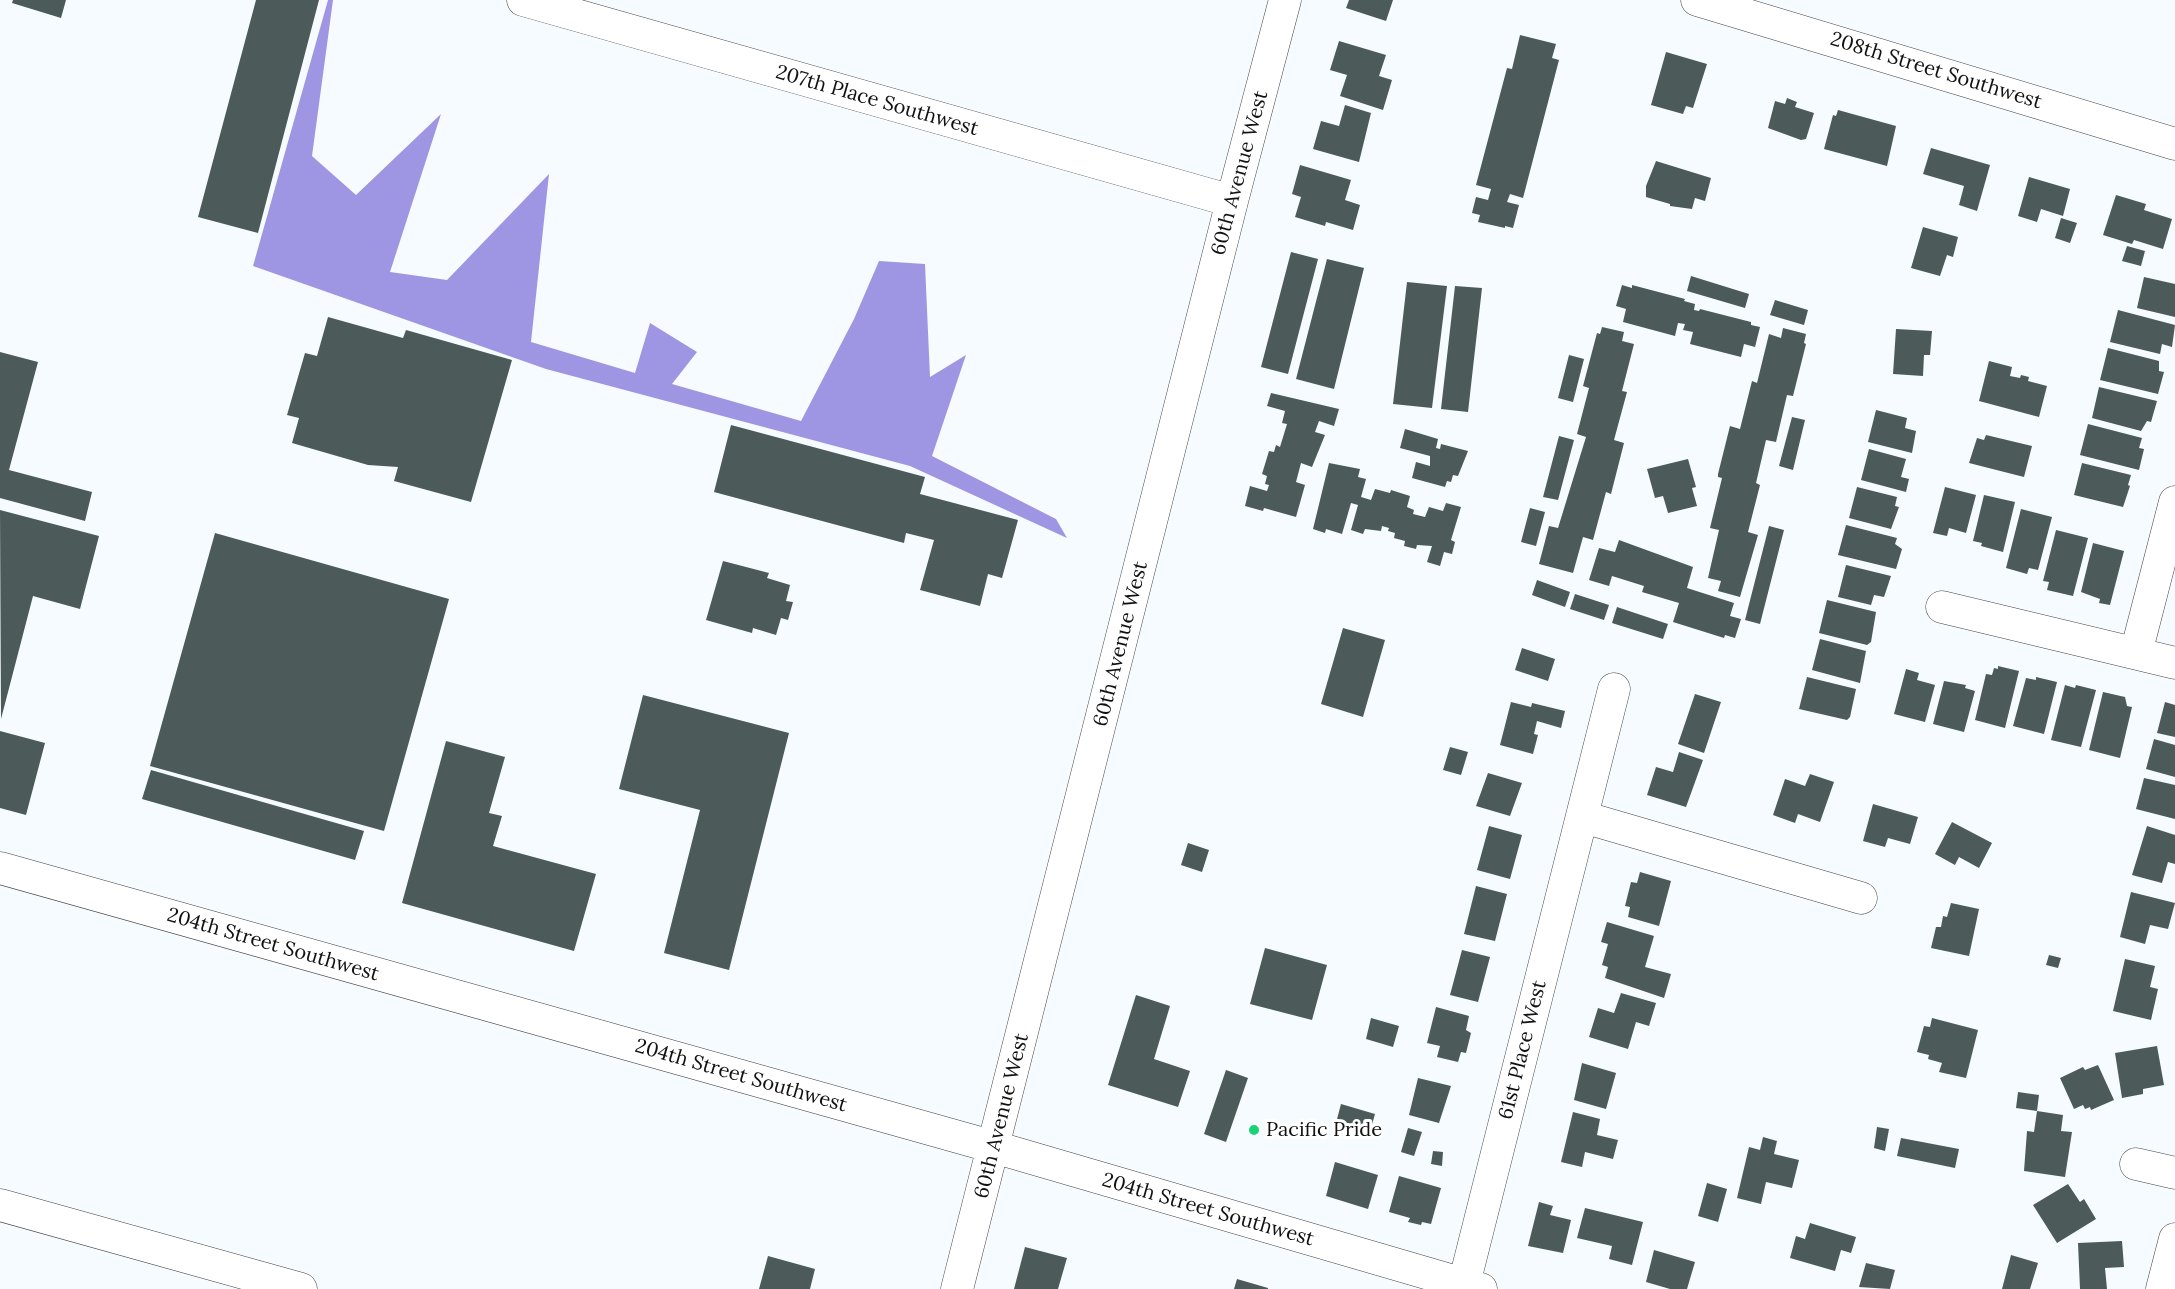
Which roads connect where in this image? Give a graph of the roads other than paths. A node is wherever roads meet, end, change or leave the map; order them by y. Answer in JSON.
{"nodes":[{"id":1,"x":523,"y":0,"type":"edge"},
{"id":2,"x":1285,"y":0,"type":"edge"},
{"id":3,"x":1697,"y":0,"type":"edge"},
{"id":4,"x":2175,"y":144,"type":"edge"},
{"id":5,"x":1232,"y":201,"type":"junction"},
{"id":6,"x":2175,"y":502,"type":"edge"},
{"id":7,"x":1942,"y":608,"type":"dead end"},
{"id":8,"x":2136,"y":653,"type":"junction"},
{"id":9,"x":2175,"y":663,"type":"edge"},
{"id":10,"x":1614,"y":689,"type":"dead end"},
{"id":11,"x":1583,"y":817,"type":"junction"},
{"id":12,"x":0,"y":868,"type":"edge"},
{"id":13,"x":1861,"y":898,"type":"dead end"},
{"id":14,"x":994,"y":1147,"type":"junction"},
{"id":15,"x":2136,"y":1164,"type":"dead end"},
{"id":16,"x":2175,"y":1173,"type":"edge"},
{"id":17,"x":0,"y":1204,"type":"edge"},
{"id":18,"x":2175,"y":1239,"type":"edge"},
{"id":19,"x":1473,"y":1286,"type":"edge"},
{"id":20,"x":301,"y":1289,"type":"edge"},
{"id":21,"x":957,"y":1289,"type":"edge"},
{"id":22,"x":2162,"y":1289,"type":"edge"}],
"edges":[{"from":1,"to":5,"type":"street","name":"207th Place Southwest"},
{"from":2,"to":5,"type":"street","name":"60th Avenue West"},
{"from":3,"to":4,"type":"street","name":"208th Street Southwest"},
{"from":5,"to":14,"type":"street","name":"60th Avenue West"},
{"from":6,"to":8,"type":"street"},
{"from":7,"to":8,"type":"street"},
{"from":8,"to":9,"type":"street"},
{"from":10,"to":11,"type":"street","name":"61st Place West"},
{"from":11,"to":13,"type":"street"},
{"from":11,"to":19,"type":"street","name":"61st Place West"},
{"from":12,"to":14,"type":"street","name":"204th Street Southwest"},
{"from":14,"to":19,"type":"street","name":"204th Street Southwest"},
{"from":14,"to":21,"type":"street","name":"60th Avenue West"},
{"from":15,"to":16,"type":"street"},
{"from":17,"to":20,"type":"street"},
{"from":18,"to":22,"type":"street"}]}
